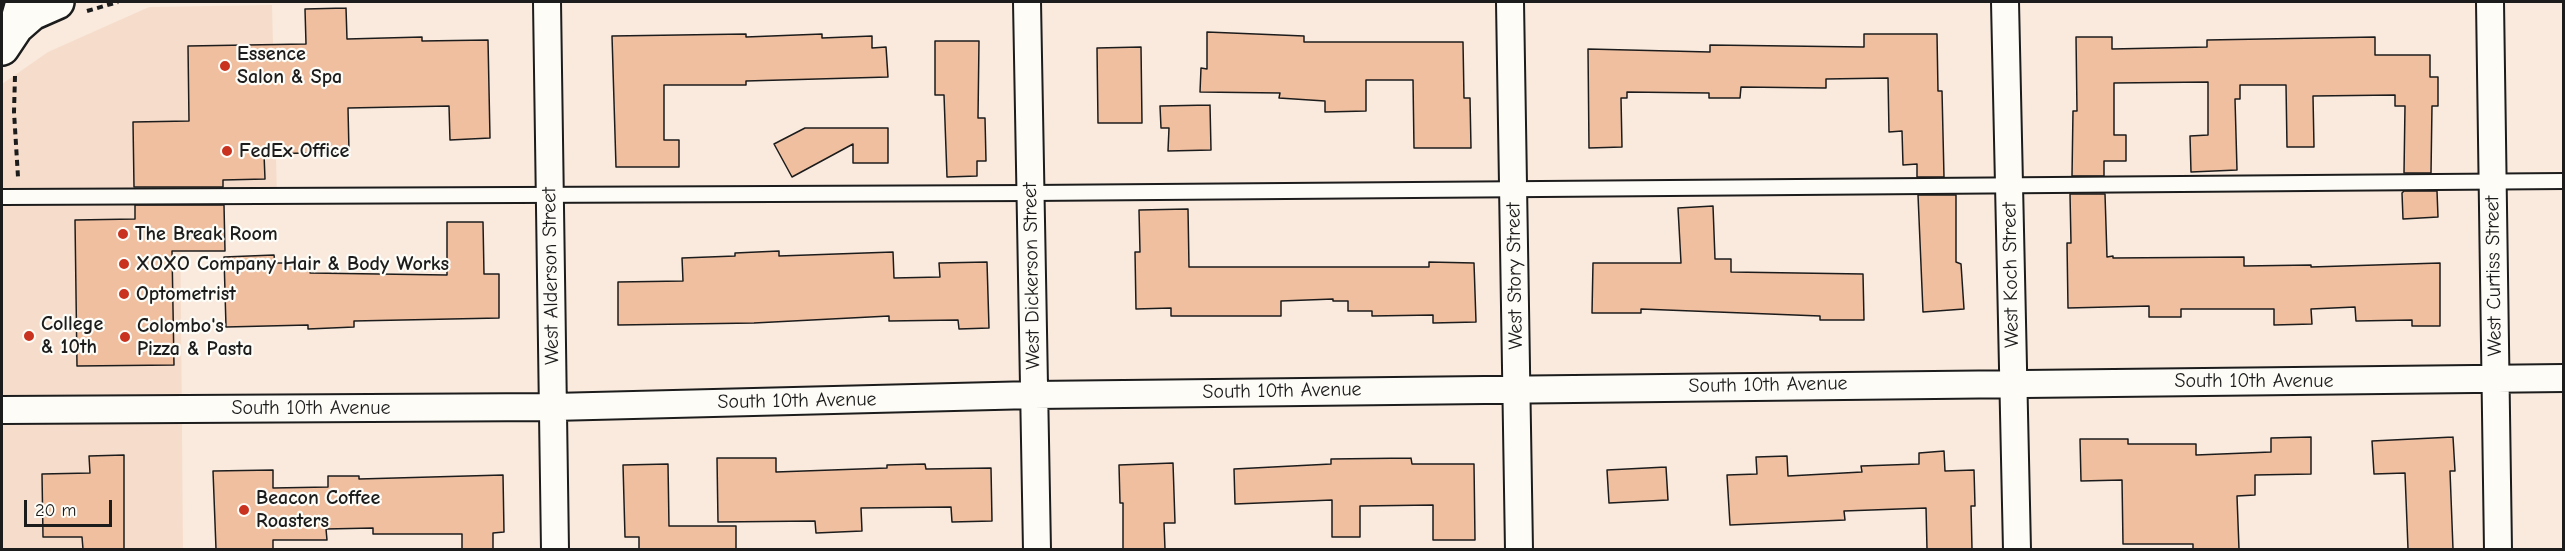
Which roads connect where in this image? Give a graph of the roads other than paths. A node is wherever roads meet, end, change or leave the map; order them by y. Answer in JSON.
{"nodes":[{"id":1,"x":547,"y":2,"type":"edge"},
{"id":2,"x":1027,"y":2,"type":"edge"},
{"id":3,"x":1510,"y":2,"type":"edge"},
{"id":4,"x":2005,"y":2,"type":"edge"},
{"id":5,"x":2490,"y":2,"type":"edge"},
{"id":6,"x":68,"y":8,"type":"edge"},
{"id":7,"x":14,"y":37,"type":"edge"},
{"id":8,"x":2564,"y":180,"type":"edge"},
{"id":9,"x":2493,"y":181,"type":"junction"},
{"id":10,"x":2009,"y":183,"type":"junction"},
{"id":11,"x":1513,"y":189,"type":"junction"},
{"id":12,"x":1030,"y":193,"type":"junction"},
{"id":13,"x":550,"y":194,"type":"junction"},
{"id":14,"x":2,"y":197,"type":"edge"},
{"id":15,"x":2564,"y":378,"type":"edge"},
{"id":16,"x":2496,"y":379,"type":"junction"},
{"id":17,"x":2013,"y":383,"type":"junction"},
{"id":18,"x":1516,"y":388,"type":"junction"},
{"id":19,"x":1034,"y":395,"type":"junction"},
{"id":20,"x":553,"y":407,"type":"junction"},
{"id":21,"x":2,"y":410,"type":"edge"},
{"id":22,"x":555,"y":549,"type":"edge"},
{"id":23,"x":1037,"y":549,"type":"edge"},
{"id":24,"x":1519,"y":549,"type":"edge"},
{"id":25,"x":2017,"y":549,"type":"edge"},
{"id":26,"x":2498,"y":549,"type":"edge"}],
"edges":[{"from":1,"to":13,"type":"street","name":"West Alderson Street"},
{"from":2,"to":12,"type":"street","name":"West Dickerson Street"},
{"from":3,"to":11,"type":"street","name":"West Story Street"},
{"from":4,"to":10,"type":"street","name":"West Koch Street"},
{"from":5,"to":9,"type":"street","name":"West Curtiss Street"},
{"from":6,"to":7,"type":"street"},
{"from":8,"to":9,"type":"lane"},
{"from":9,"to":10,"type":"lane"},
{"from":9,"to":16,"type":"street","name":"West Curtiss Street"},
{"from":10,"to":11,"type":"lane"},
{"from":10,"to":17,"type":"street","name":"West Koch Street"},
{"from":11,"to":12,"type":"lane"},
{"from":11,"to":18,"type":"street","name":"West Story Street"},
{"from":12,"to":13,"type":"lane"},
{"from":12,"to":19,"type":"street","name":"West Dickerson Street"},
{"from":13,"to":14,"type":"lane"},
{"from":13,"to":20,"type":"street","name":"West Alderson Street"},
{"from":15,"to":16,"type":"street","name":"South 10th Avenue"},
{"from":16,"to":17,"type":"street","name":"South 10th Avenue"},
{"from":16,"to":26,"type":"street","name":"West Curtiss Street"},
{"from":17,"to":18,"type":"street","name":"South 10th Avenue"},
{"from":17,"to":25,"type":"street","name":"West Koch Street"},
{"from":18,"to":19,"type":"street","name":"South 10th Avenue"},
{"from":18,"to":24,"type":"street","name":"West Story Street"},
{"from":19,"to":20,"type":"street","name":"South 10th Avenue"},
{"from":19,"to":23,"type":"street","name":"West Dickerson Street"},
{"from":20,"to":21,"type":"street","name":"South 10th Avenue"},
{"from":20,"to":22,"type":"street","name":"West Alderson Street"}]}
